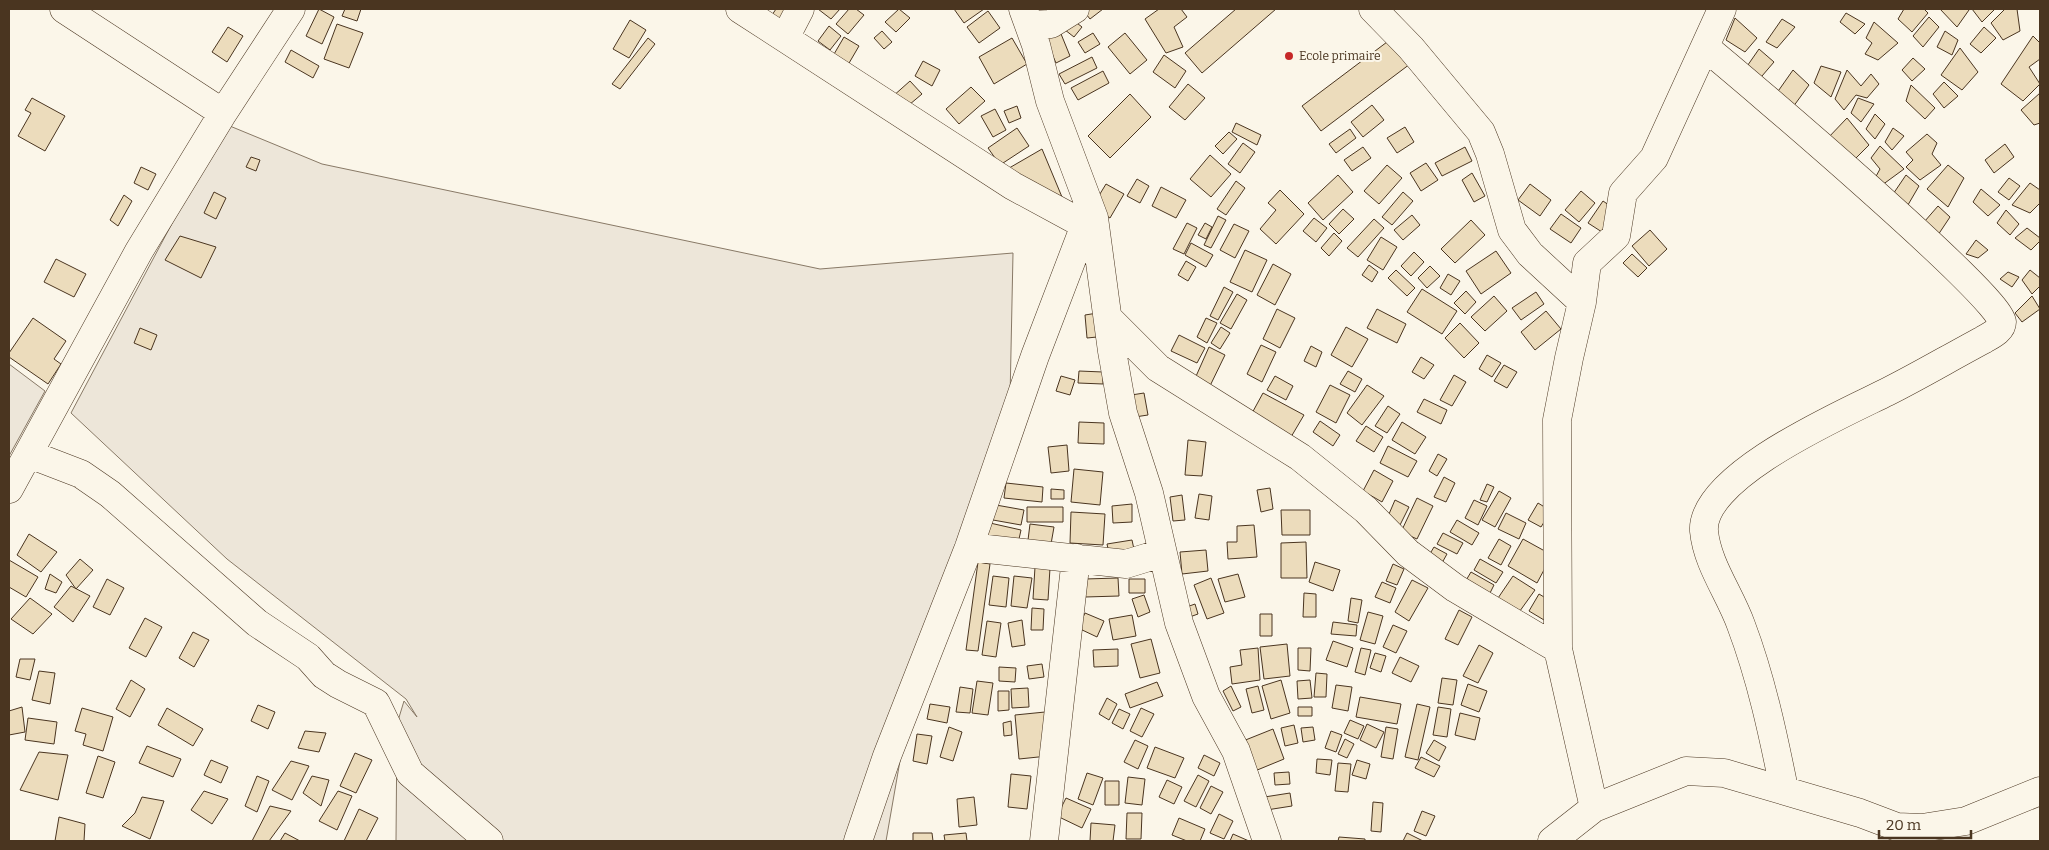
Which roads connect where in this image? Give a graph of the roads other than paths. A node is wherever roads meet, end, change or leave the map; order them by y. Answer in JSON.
{"nodes":[{"id":1,"x":64,"y":9,"type":"edge"},
{"id":2,"x":291,"y":9,"type":"edge"},
{"id":3,"x":740,"y":9,"type":"edge"},
{"id":4,"x":800,"y":9,"type":"edge"},
{"id":5,"x":1075,"y":9,"type":"edge"},
{"id":6,"x":1372,"y":9,"type":"edge"},
{"id":7,"x":1722,"y":9,"type":"edge"},
{"id":8,"x":1026,"y":17,"type":"edge"},
{"id":9,"x":785,"y":38,"type":"junction"},
{"id":10,"x":1706,"y":46,"type":"junction"},
{"id":11,"x":223,"y":113,"type":"junction"},
{"id":12,"x":1090,"y":222,"type":"junction"},
{"id":13,"x":1582,"y":302,"type":"junction"},
{"id":14,"x":1108,"y":318,"type":"junction"},
{"id":15,"x":29,"y":454,"type":"junction"},
{"id":16,"x":9,"y":489,"type":"edge"},
{"id":17,"x":969,"y":547,"type":"junction"},
{"id":18,"x":1162,"y":553,"type":"junction"},
{"id":19,"x":1076,"y":558,"type":"junction"},
{"id":20,"x":1558,"y":649,"type":"junction"},
{"id":21,"x":1784,"y":789,"type":"junction"},
{"id":22,"x":2040,"y":790,"type":"edge"},
{"id":23,"x":1594,"y":808,"type":"junction"},
{"id":24,"x":1860,"y":813,"type":"junction"},
{"id":25,"x":489,"y":841,"type":"edge"},
{"id":26,"x":858,"y":841,"type":"edge"},
{"id":27,"x":1044,"y":841,"type":"edge"},
{"id":28,"x":1267,"y":841,"type":"edge"},
{"id":29,"x":1552,"y":841,"type":"edge"},
{"id":30,"x":1875,"y":841,"type":"edge"}],
"edges":[{"from":1,"to":11,"type":"street"},
{"from":2,"to":11,"type":"street"},
{"from":3,"to":9,"type":"street"},
{"from":4,"to":9,"type":"street"},
{"from":5,"to":8,"type":"street"},
{"from":6,"to":13,"type":"street"},
{"from":7,"to":10,"type":"street"},
{"from":8,"to":12,"type":"street"},
{"from":9,"to":12,"type":"street"},
{"from":10,"to":13,"type":"street"},
{"from":10,"to":21,"type":"street"},
{"from":11,"to":15,"type":"street"},
{"from":12,"to":14,"type":"street"},
{"from":12,"to":17,"type":"street"},
{"from":13,"to":20,"type":"street"},
{"from":14,"to":18,"type":"street"},
{"from":14,"to":20,"type":"street"},
{"from":15,"to":16,"type":"street"},
{"from":15,"to":25,"type":"street"},
{"from":17,"to":19,"type":"street"},
{"from":17,"to":26,"type":"street"},
{"from":18,"to":19,"type":"street"},
{"from":18,"to":28,"type":"street"},
{"from":19,"to":27,"type":"street"},
{"from":20,"to":23,"type":"street"},
{"from":21,"to":23,"type":"street"},
{"from":21,"to":24,"type":"street"},
{"from":22,"to":24,"type":"street"},
{"from":23,"to":29,"type":"street"},
{"from":24,"to":30,"type":"street"}]}
